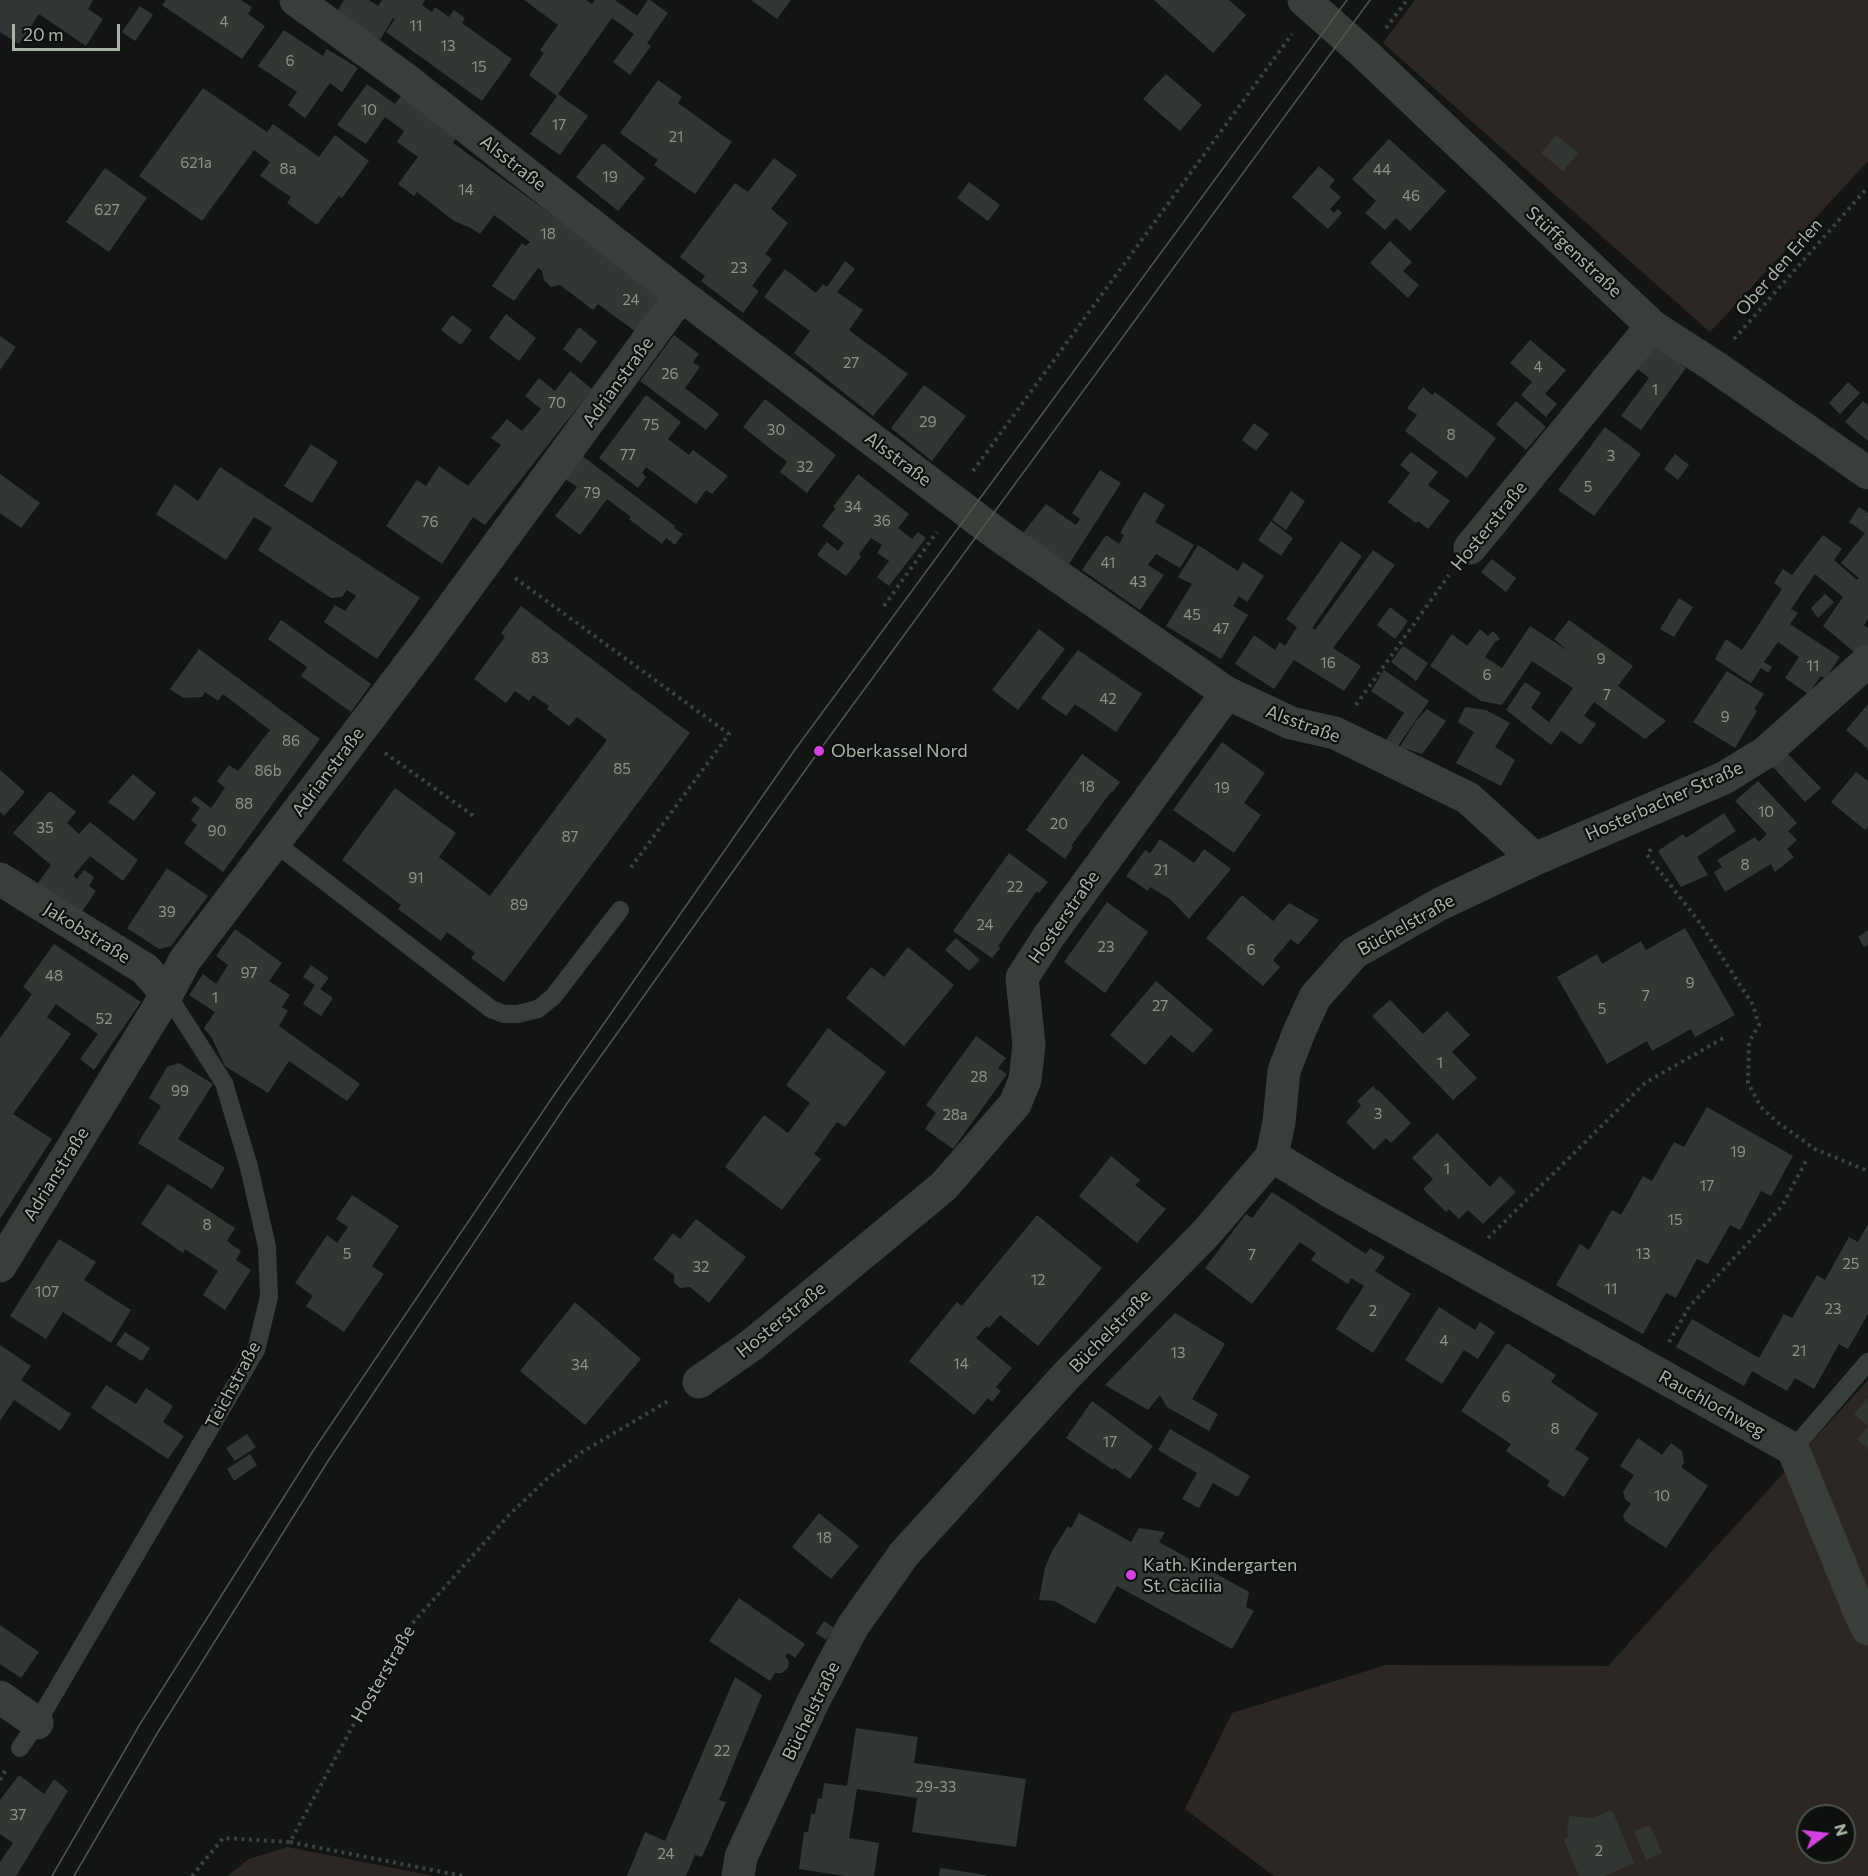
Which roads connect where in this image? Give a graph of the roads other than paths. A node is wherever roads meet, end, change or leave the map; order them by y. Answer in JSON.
{"nodes":[{"id":1,"x":296,"y":0,"type":"edge"},
{"id":2,"x":1308,"y":3,"type":"edge"},
{"id":3,"x":681,"y":295,"type":"junction"},
{"id":4,"x":1652,"y":326,"type":"junction"},
{"id":5,"x":1868,"y":473,"type":"edge"},
{"id":6,"x":1470,"y":548,"type":"road end"},
{"id":7,"x":1868,"y":661,"type":"edge"},
{"id":8,"x":1227,"y":693,"type":"junction"},
{"id":9,"x":275,"y":843,"type":"junction"},
{"id":10,"x":1535,"y":859,"type":"junction"},
{"id":11,"x":0,"y":879,"type":"edge"},
{"id":12,"x":620,"y":909,"type":"dead end"},
{"id":13,"x":167,"y":994,"type":"junction"},
{"id":14,"x":1272,"y":1156,"type":"junction"},
{"id":15,"x":0,"y":1266,"type":"edge"},
{"id":16,"x":1868,"y":1362,"type":"edge"},
{"id":17,"x":699,"y":1382,"type":"road end"},
{"id":18,"x":1793,"y":1449,"type":"junction"},
{"id":19,"x":1868,"y":1629,"type":"edge"},
{"id":20,"x":0,"y":1697,"type":"edge"},
{"id":21,"x":29,"y":1736,"type":"joint"},
{"id":22,"x":738,"y":1876,"type":"edge"}],
"edges":[{"from":1,"to":3,"type":"street","name":"Alsstraße"},
{"from":2,"to":4,"type":"street","name":"Stüffgenstraße"},
{"from":3,"to":8,"type":"street","name":"Alsstraße"},
{"from":3,"to":9,"type":"street","name":"Adrianstraße"},
{"from":4,"to":5,"type":"street","name":"Stüffgenstraße"},
{"from":4,"to":6,"type":"street","name":"Hosterstraße"},
{"from":7,"to":10,"type":"street","name":"Hosterbacher Straße"},
{"from":8,"to":10,"type":"street","name":"Alsstraße"},
{"from":8,"to":17,"type":"street","name":"Hosterstraße"},
{"from":9,"to":12,"type":"lane"},
{"from":9,"to":13,"type":"street","name":"Adrianstraße"},
{"from":10,"to":14,"type":"street","name":"Büchelstraße"},
{"from":11,"to":13,"type":"street","name":"Jakobstraße"},
{"from":13,"to":15,"type":"street","name":"Adrianstraße"},
{"from":13,"to":21,"type":"lane","name":"Teichstraße"},
{"from":14,"to":18,"type":"street","name":"Rauchlochweg"},
{"from":14,"to":22,"type":"street","name":"Büchelstraße"},
{"from":16,"to":18,"type":"lane"},
{"from":18,"to":19,"type":"street"},
{"from":20,"to":21,"type":"street"}]}
